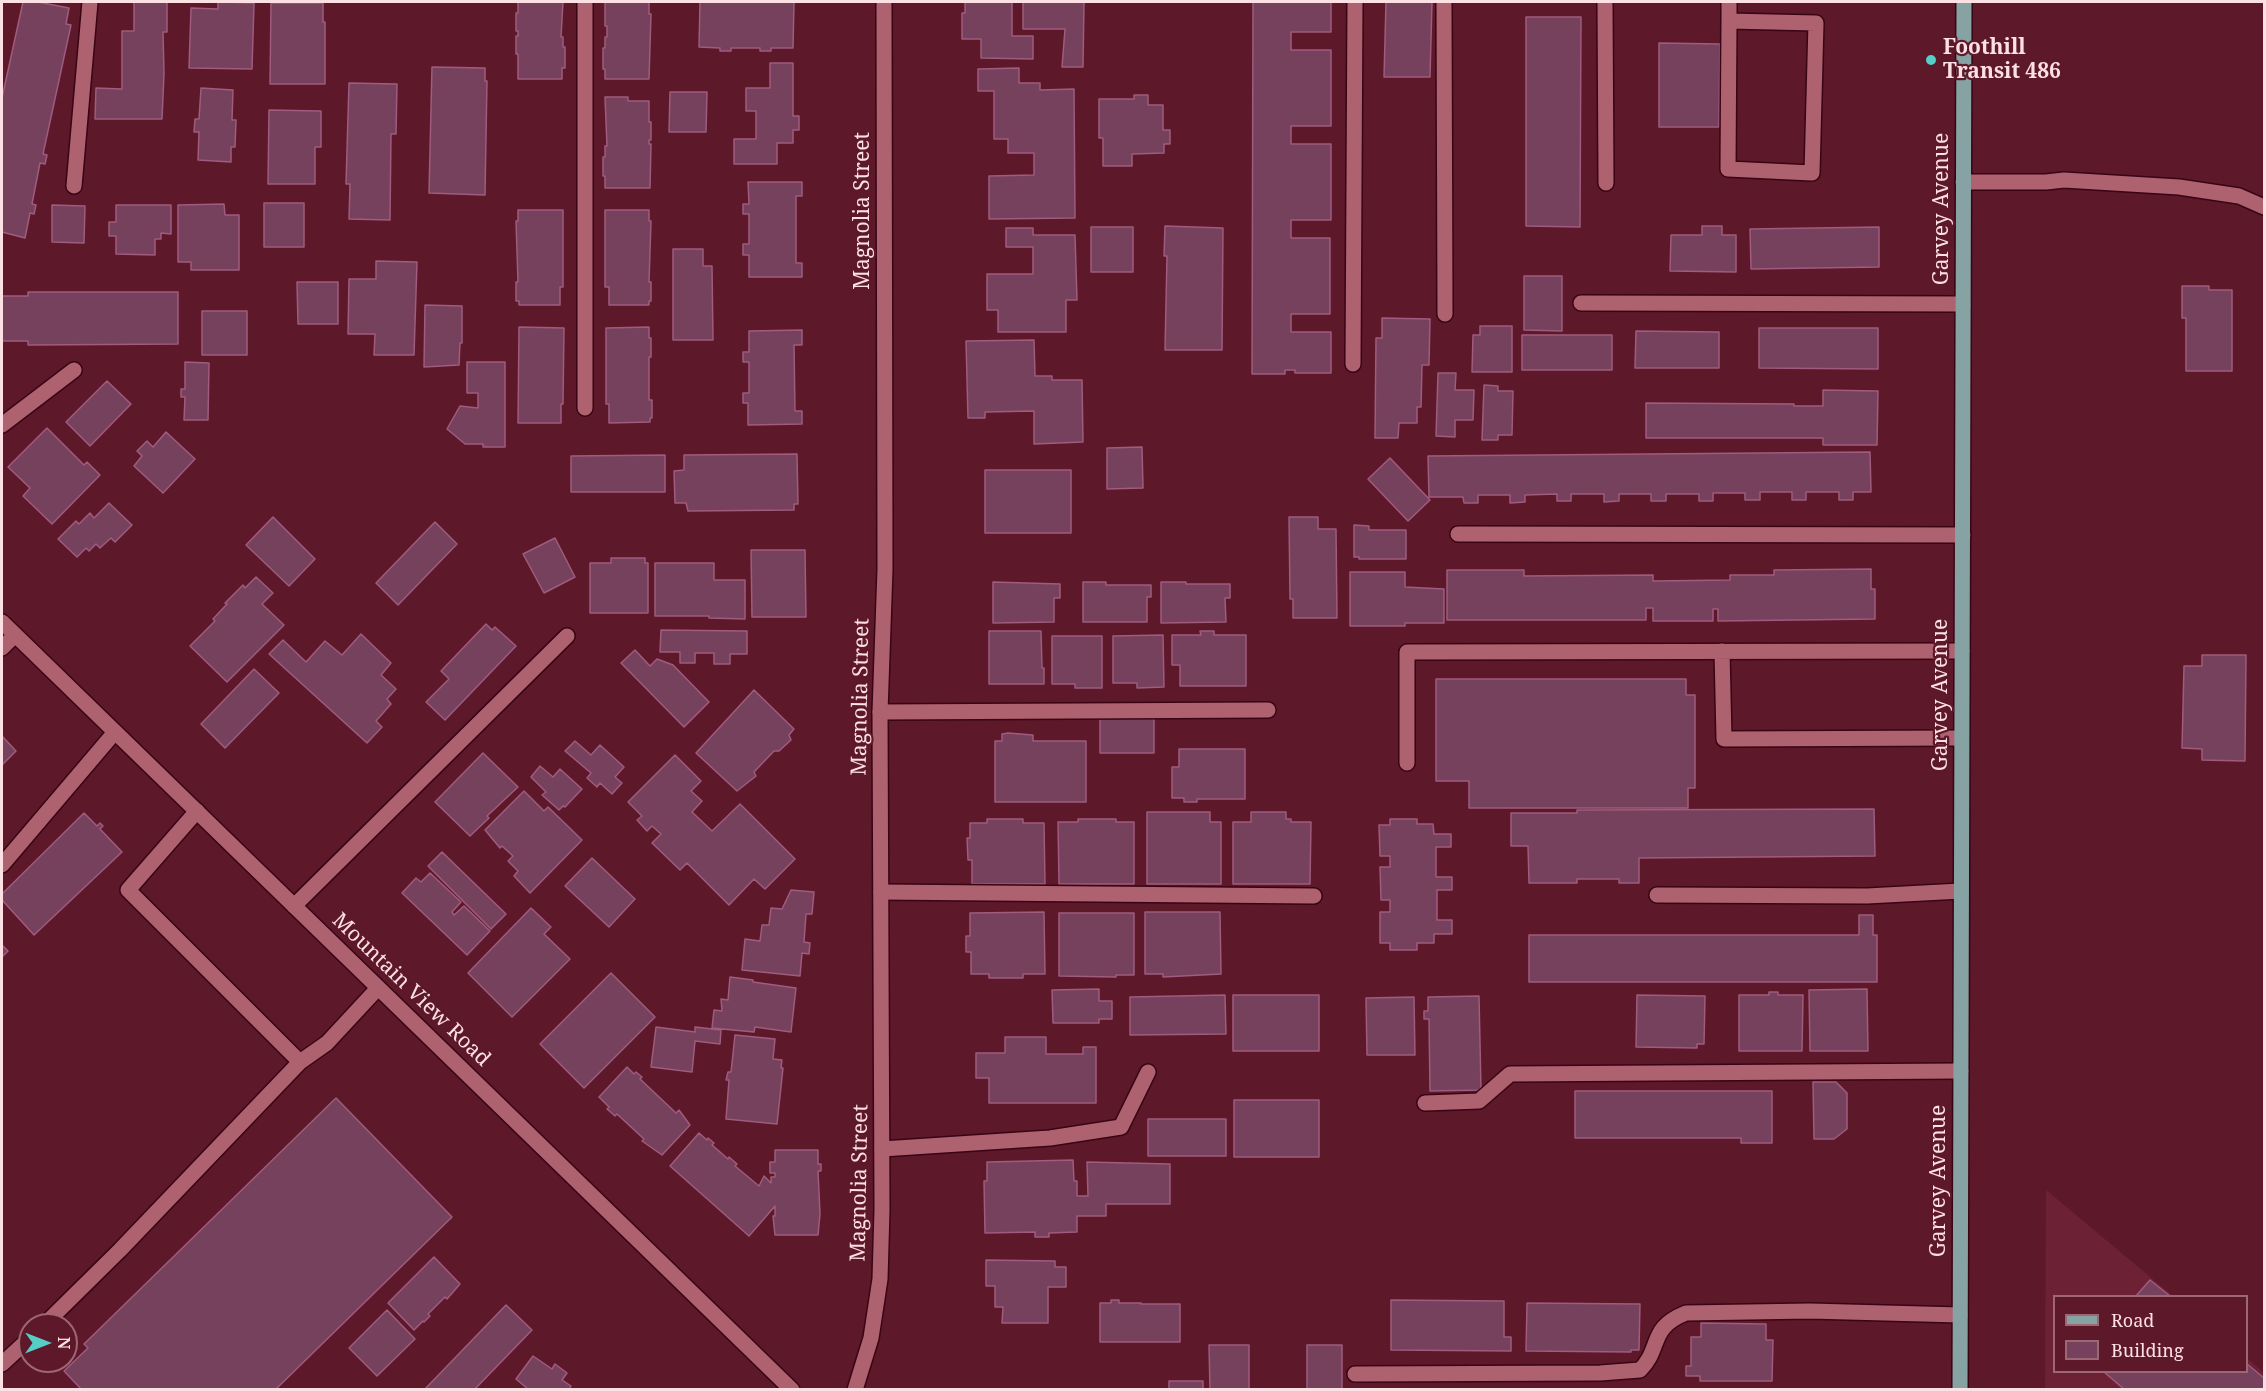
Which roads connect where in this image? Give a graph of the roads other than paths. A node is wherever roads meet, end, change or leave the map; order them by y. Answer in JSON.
{"nodes":[{"id":1,"x":90,"y":2,"type":"edge"},
{"id":2,"x":585,"y":2,"type":"edge"},
{"id":3,"x":884,"y":2,"type":"edge"},
{"id":4,"x":1355,"y":2,"type":"edge"},
{"id":5,"x":1444,"y":2,"type":"edge"},
{"id":6,"x":1605,"y":2,"type":"edge"},
{"id":7,"x":1729,"y":2,"type":"edge"},
{"id":8,"x":1964,"y":2,"type":"edge"},
{"id":9,"x":1729,"y":21,"type":"junction"},
{"id":10,"x":1963,"y":182,"type":"junction"},
{"id":11,"x":1606,"y":183,"type":"dead end"},
{"id":12,"x":74,"y":186,"type":"dead end"},
{"id":13,"x":2265,"y":207,"type":"edge"},
{"id":14,"x":1581,"y":303,"type":"dead end"},
{"id":15,"x":1963,"y":304,"type":"junction"},
{"id":16,"x":1446,"y":314,"type":"dead end"},
{"id":17,"x":1353,"y":364,"type":"dead end"},
{"id":18,"x":74,"y":370,"type":"dead end"},
{"id":19,"x":585,"y":408,"type":"dead end"},
{"id":20,"x":2,"y":425,"type":"edge"},
{"id":21,"x":1458,"y":534,"type":"dead end"},
{"id":22,"x":1963,"y":535,"type":"junction"},
{"id":23,"x":2,"y":622,"type":"edge"},
{"id":24,"x":15,"y":635,"type":"junction"},
{"id":25,"x":567,"y":636,"type":"dead end"},
{"id":26,"x":2,"y":648,"type":"edge"},
{"id":27,"x":1722,"y":651,"type":"junction"},
{"id":28,"x":1962,"y":651,"type":"junction"},
{"id":29,"x":1268,"y":710,"type":"dead end"},
{"id":30,"x":880,"y":712,"type":"junction"},
{"id":31,"x":115,"y":732,"type":"junction"},
{"id":32,"x":1961,"y":738,"type":"junction"},
{"id":33,"x":1407,"y":763,"type":"dead end"},
{"id":34,"x":196,"y":811,"type":"junction"},
{"id":35,"x":2,"y":865,"type":"edge"},
{"id":36,"x":1961,"y":891,"type":"junction"},
{"id":37,"x":881,"y":892,"type":"junction"},
{"id":38,"x":1657,"y":895,"type":"dead end"},
{"id":39,"x":1314,"y":896,"type":"dead end"},
{"id":40,"x":294,"y":906,"type":"junction"},
{"id":41,"x":378,"y":988,"type":"junction"},
{"id":42,"x":300,"y":1062,"type":"junction"},
{"id":43,"x":1961,"y":1071,"type":"junction"},
{"id":44,"x":1148,"y":1072,"type":"dead end"},
{"id":45,"x":1425,"y":1103,"type":"dead end"},
{"id":46,"x":882,"y":1149,"type":"junction"},
{"id":47,"x":56,"y":1313,"type":"edge"},
{"id":48,"x":1960,"y":1315,"type":"junction"},
{"id":49,"x":18,"y":1349,"type":"edge"},
{"id":50,"x":2,"y":1364,"type":"edge"},
{"id":51,"x":1355,"y":1374,"type":"dead end"},
{"id":52,"x":792,"y":1389,"type":"edge"},
{"id":53,"x":855,"y":1389,"type":"edge"},
{"id":54,"x":1960,"y":1389,"type":"edge"}],
"edges":[{"from":1,"to":12,"type":"street"},
{"from":2,"to":19,"type":"street"},
{"from":3,"to":30,"type":"street","name":"Magnolia Street"},
{"from":4,"to":17,"type":"street"},
{"from":5,"to":16,"type":"street"},
{"from":6,"to":11,"type":"street"},
{"from":7,"to":9,"type":"street"},
{"from":8,"to":10,"type":"main road","name":"Garvey Avenue"},
{"from":9,"to":9,"type":"street"},
{"from":10,"to":13,"type":"street"},
{"from":10,"to":15,"type":"main road","name":"Garvey Avenue"},
{"from":14,"to":15,"type":"street"},
{"from":15,"to":22,"type":"main road","name":"Garvey Avenue"},
{"from":18,"to":20,"type":"street"},
{"from":21,"to":22,"type":"street"},
{"from":22,"to":28,"type":"main road","name":"Garvey Avenue"},
{"from":23,"to":24,"type":"street","name":"Mountain View Road"},
{"from":24,"to":26,"type":"street"},
{"from":24,"to":31,"type":"street","name":"Mountain View Road"},
{"from":25,"to":40,"type":"street"},
{"from":27,"to":28,"type":"street"},
{"from":27,"to":32,"type":"street"},
{"from":27,"to":33,"type":"street"},
{"from":28,"to":32,"type":"main road","name":"Garvey Avenue"},
{"from":29,"to":30,"type":"street"},
{"from":30,"to":37,"type":"street","name":"Magnolia Street"},
{"from":31,"to":34,"type":"street","name":"Mountain View Road"},
{"from":31,"to":35,"type":"street"},
{"from":32,"to":36,"type":"main road","name":"Garvey Avenue"},
{"from":34,"to":40,"type":"street","name":"Mountain View Road"},
{"from":34,"to":42,"type":"street"},
{"from":36,"to":38,"type":"street"},
{"from":36,"to":43,"type":"main road","name":"Garvey Avenue"},
{"from":37,"to":39,"type":"street"},
{"from":37,"to":46,"type":"street","name":"Magnolia Street"},
{"from":40,"to":41,"type":"street","name":"Mountain View Road"},
{"from":41,"to":42,"type":"street"},
{"from":41,"to":52,"type":"street","name":"Mountain View Road"},
{"from":42,"to":47,"type":"street"},
{"from":43,"to":45,"type":"street"},
{"from":43,"to":48,"type":"main road","name":"Garvey Avenue"},
{"from":44,"to":46,"type":"street"},
{"from":46,"to":53,"type":"street","name":"Magnolia Street"},
{"from":48,"to":51,"type":"street"},
{"from":48,"to":54,"type":"main road","name":"Garvey Avenue"},
{"from":49,"to":50,"type":"street"}]}
